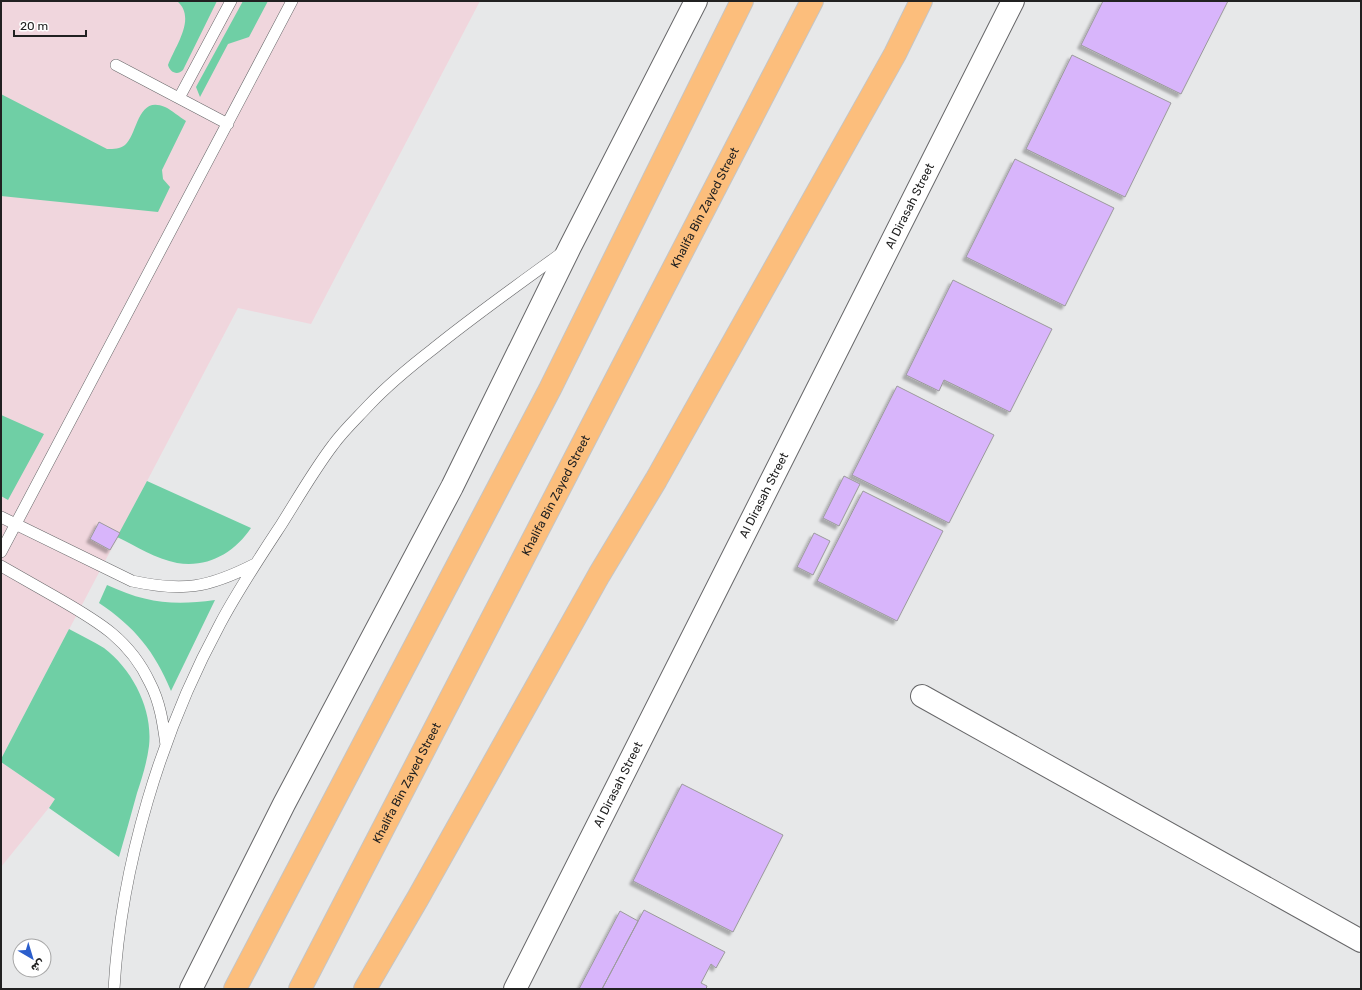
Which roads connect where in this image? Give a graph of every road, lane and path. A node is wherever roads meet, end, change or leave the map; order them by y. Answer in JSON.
{"nodes":[{"id":1,"x":231,"y":1,"type":"edge"},
{"id":2,"x":292,"y":1,"type":"edge"},
{"id":3,"x":696,"y":1,"type":"edge"},
{"id":4,"x":742,"y":1,"type":"edge"},
{"id":5,"x":812,"y":1,"type":"edge"},
{"id":6,"x":921,"y":1,"type":"edge"},
{"id":7,"x":1013,"y":1,"type":"edge"},
{"id":8,"x":116,"y":65,"type":"dead end"},
{"id":9,"x":179,"y":98,"type":"junction"},
{"id":10,"x":228,"y":124,"type":"junction"},
{"id":11,"x":570,"y":247,"type":"junction"},
{"id":12,"x":1,"y":517,"type":"edge"},
{"id":13,"x":16,"y":525,"type":"junction"},
{"id":14,"x":1,"y":552,"type":"edge"},
{"id":15,"x":255,"y":564,"type":"junction"},
{"id":16,"x":1,"y":566,"type":"edge"},
{"id":17,"x":922,"y":696,"type":"dead end"},
{"id":18,"x":166,"y":747,"type":"junction"},
{"id":19,"x":1361,"y":941,"type":"edge"},
{"id":20,"x":114,"y":989,"type":"edge"},
{"id":21,"x":191,"y":989,"type":"edge"},
{"id":22,"x":235,"y":989,"type":"edge"},
{"id":23,"x":300,"y":989,"type":"edge"},
{"id":24,"x":364,"y":989,"type":"edge"},
{"id":25,"x":515,"y":989,"type":"edge"}],
"edges":[{"from":1,"to":9,"type":"lane"},
{"from":2,"to":10,"type":"lane"},
{"from":3,"to":11,"type":"street"},
{"from":4,"to":22,"type":"highway"},
{"from":5,"to":23,"type":"highway","name":"Khalifa Bin Zayed Street"},
{"from":6,"to":24,"type":"highway"},
{"from":7,"to":25,"type":"street","name":"Al Dirasah Street"},
{"from":8,"to":9,"type":"lane"},
{"from":9,"to":10,"type":"lane"},
{"from":10,"to":13,"type":"lane"},
{"from":11,"to":15,"type":"lane"},
{"from":11,"to":21,"type":"street"},
{"from":12,"to":13,"type":"lane"},
{"from":13,"to":14,"type":"lane"},
{"from":13,"to":15,"type":"lane"},
{"from":15,"to":18,"type":"lane"},
{"from":16,"to":18,"type":"lane"},
{"from":17,"to":19,"type":"street"},
{"from":18,"to":20,"type":"lane"}]}
